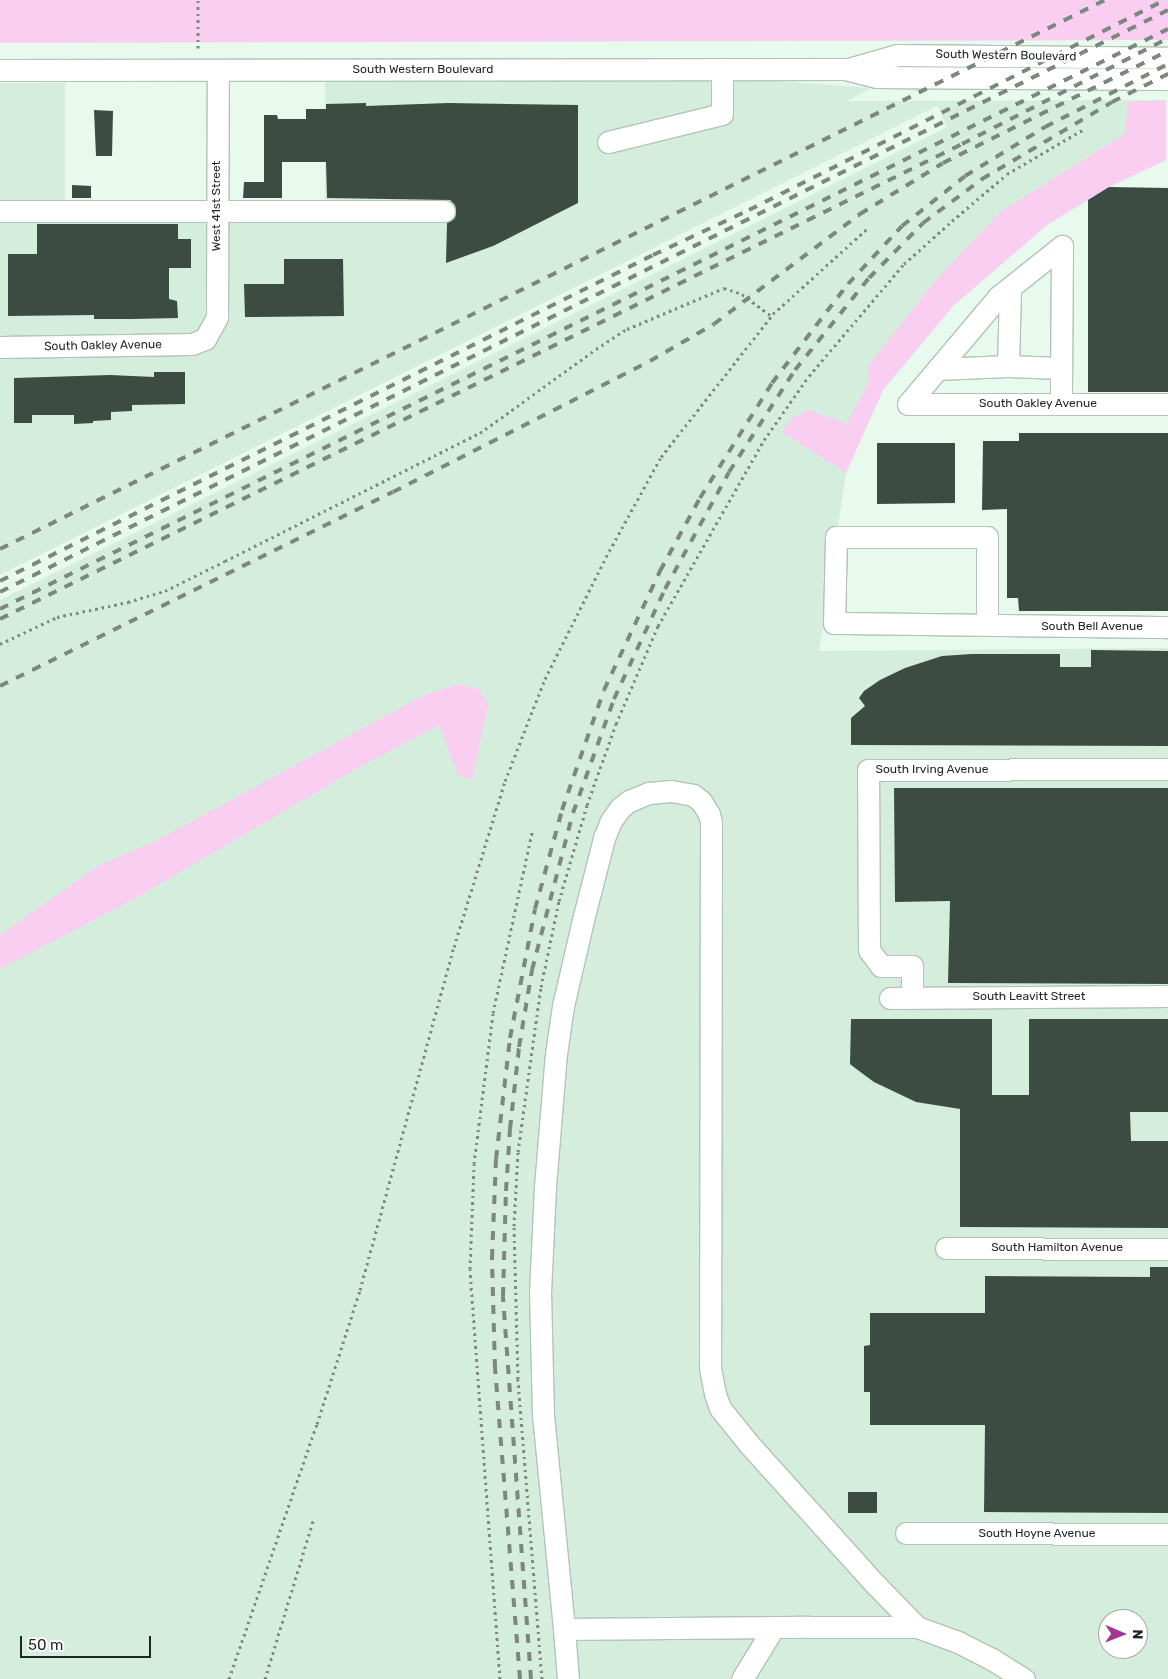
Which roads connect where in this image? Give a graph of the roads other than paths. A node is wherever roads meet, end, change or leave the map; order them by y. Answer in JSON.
{"nodes":[{"id":1,"x":1168,"y":58,"type":"edge"},
{"id":2,"x":722,"y":69,"type":"junction"},
{"id":3,"x":845,"y":69,"type":"junction"},
{"id":4,"x":0,"y":70,"type":"edge"},
{"id":5,"x":218,"y":70,"type":"junction"},
{"id":6,"x":1168,"y":79,"type":"edge"},
{"id":7,"x":608,"y":142,"type":"dead end"},
{"id":8,"x":0,"y":211,"type":"edge"},
{"id":9,"x":218,"y":211,"type":"junction"},
{"id":10,"x":444,"y":211,"type":"dead end"},
{"id":11,"x":1010,"y":288,"type":"junction"},
{"id":12,"x":205,"y":338,"type":"joint"},
{"id":13,"x":0,"y":348,"type":"edge"},
{"id":14,"x":1008,"y":366,"type":"junction"},
{"id":15,"x":1061,"y":368,"type":"junction"},
{"id":16,"x":938,"y":369,"type":"junction"},
{"id":17,"x":1061,"y":404,"type":"junction"},
{"id":18,"x":1168,"y":404,"type":"edge"},
{"id":19,"x":987,"y":623,"type":"junction"},
{"id":20,"x":1168,"y":627,"type":"edge"},
{"id":21,"x":1168,"y":769,"type":"edge"},
{"id":22,"x":1168,"y":996,"type":"edge"},
{"id":23,"x":890,"y":998,"type":"dead end"},
{"id":24,"x":912,"y":998,"type":"junction"},
{"id":25,"x":946,"y":1248,"type":"dead end"},
{"id":26,"x":1168,"y":1249,"type":"edge"},
{"id":27,"x":906,"y":1533,"type":"dead end"},
{"id":28,"x":1168,"y":1534,"type":"edge"},
{"id":29,"x":774,"y":1627,"type":"junction"},
{"id":30,"x":917,"y":1628,"type":"junction"},
{"id":31,"x":564,"y":1629,"type":"junction"},
{"id":32,"x":568,"y":1679,"type":"edge"},
{"id":33,"x":742,"y":1679,"type":"edge"},
{"id":34,"x":1024,"y":1679,"type":"edge"}],
"edges":[{"from":1,"to":3,"type":"street","name":"South Western Boulevard"},
{"from":2,"to":3,"type":"street","name":"South Western Boulevard"},
{"from":2,"to":5,"type":"street","name":"South Western Boulevard"},
{"from":2,"to":7,"type":"street"},
{"from":3,"to":6,"type":"street","name":"South Western Boulevard"},
{"from":4,"to":5,"type":"street","name":"South Western Boulevard"},
{"from":5,"to":9,"type":"street","name":"West 41st Street"},
{"from":8,"to":9,"type":"street"},
{"from":9,"to":10,"type":"street"},
{"from":9,"to":12,"type":"street","name":"West 41st Street"},
{"from":11,"to":14,"type":"street"},
{"from":11,"to":15,"type":"street"},
{"from":11,"to":16,"type":"street"},
{"from":12,"to":13,"type":"street","name":"South Oakley Avenue"},
{"from":14,"to":15,"type":"street"},
{"from":14,"to":16,"type":"street"},
{"from":15,"to":17,"type":"street"},
{"from":16,"to":17,"type":"street","name":"South Oakley Avenue"},
{"from":17,"to":18,"type":"street","name":"South Oakley Avenue"},
{"from":19,"to":19,"type":"street","name":"South Bell Avenue"},
{"from":19,"to":20,"type":"street","name":"South Bell Avenue"},
{"from":21,"to":24,"type":"street","name":"South Irving Avenue"},
{"from":22,"to":24,"type":"street","name":"South Leavitt Street"},
{"from":23,"to":24,"type":"street","name":"South Leavitt Street"},
{"from":25,"to":26,"type":"street","name":"South Hamilton Avenue"},
{"from":27,"to":28,"type":"street","name":"South Hoyne Avenue"},
{"from":29,"to":30,"type":"street"},
{"from":29,"to":31,"type":"street"},
{"from":29,"to":33,"type":"street"},
{"from":30,"to":31,"type":"street"},
{"from":30,"to":34,"type":"street"},
{"from":31,"to":32,"type":"street"}]}
